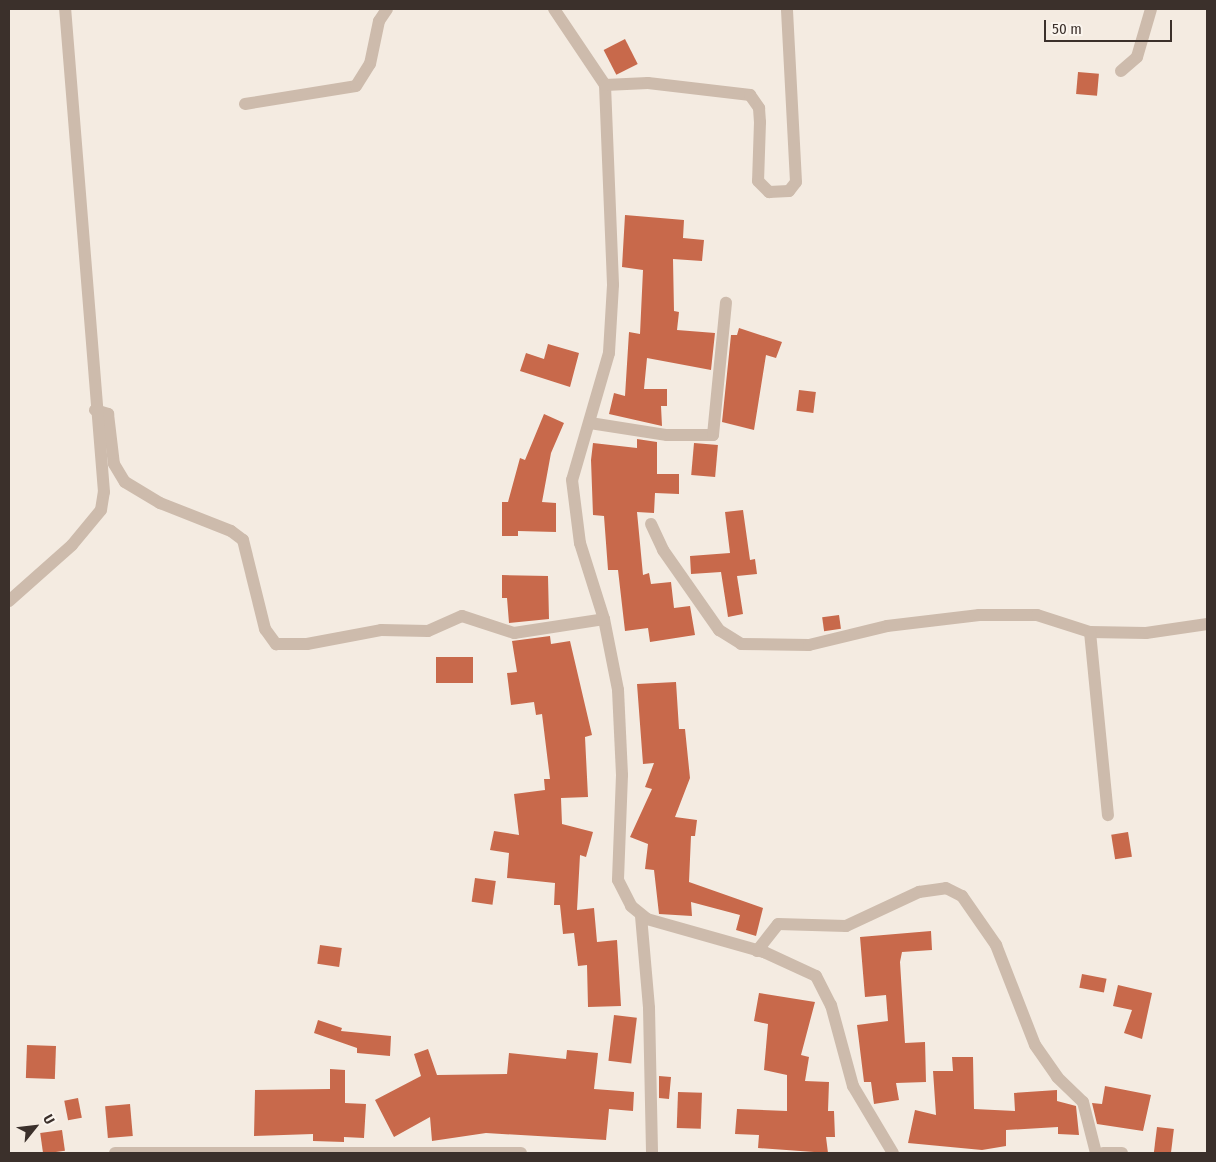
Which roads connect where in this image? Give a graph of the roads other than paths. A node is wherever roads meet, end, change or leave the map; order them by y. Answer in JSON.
{"nodes":[{"id":1,"x":65,"y":9,"type":"edge"},
{"id":2,"x":387,"y":9,"type":"edge"},
{"id":3,"x":554,"y":9,"type":"edge"},
{"id":4,"x":786,"y":9,"type":"edge"},
{"id":5,"x":1151,"y":9,"type":"edge"},
{"id":6,"x":1121,"y":71,"type":"dead end"},
{"id":7,"x":604,"y":86,"type":"junction"},
{"id":8,"x":245,"y":104,"type":"dead end"},
{"id":9,"x":726,"y":303,"type":"dead end"},
{"id":10,"x":95,"y":410,"type":"junction"},
{"id":11,"x":590,"y":423,"type":"junction"},
{"id":12,"x":651,"y":524,"type":"dead end"},
{"id":13,"x":9,"y":601,"type":"edge"},
{"id":14,"x":604,"y":619,"type":"junction"},
{"id":15,"x":1207,"y":624,"type":"edge"},
{"id":16,"x":1090,"y":632,"type":"junction"},
{"id":17,"x":1108,"y":815,"type":"dead end"},
{"id":18,"x":641,"y":916,"type":"junction"},
{"id":19,"x":757,"y":951,"type":"junction"},
{"id":20,"x":115,"y":1153,"type":"edge"},
{"id":21,"x":492,"y":1153,"type":"edge"},
{"id":22,"x":521,"y":1153,"type":"edge"},
{"id":23,"x":652,"y":1153,"type":"edge"},
{"id":24,"x":893,"y":1153,"type":"edge"},
{"id":25,"x":1096,"y":1153,"type":"edge"},
{"id":26,"x":1103,"y":1153,"type":"edge"},
{"id":27,"x":1122,"y":1153,"type":"edge"}],
"edges":[{"from":1,"to":10,"type":"street"},
{"from":2,"to":8,"type":"street"},
{"from":3,"to":7,"type":"street"},
{"from":4,"to":7,"type":"street"},
{"from":5,"to":6,"type":"street"},
{"from":7,"to":11,"type":"street"},
{"from":9,"to":11,"type":"street"},
{"from":10,"to":13,"type":"street"},
{"from":10,"to":14,"type":"street"},
{"from":11,"to":14,"type":"street"},
{"from":12,"to":16,"type":"street"},
{"from":14,"to":18,"type":"street"},
{"from":15,"to":16,"type":"street"},
{"from":16,"to":17,"type":"street"},
{"from":18,"to":19,"type":"street"},
{"from":18,"to":23,"type":"street"},
{"from":19,"to":24,"type":"street"},
{"from":19,"to":25,"type":"street"},
{"from":20,"to":21,"type":"street"},
{"from":21,"to":22,"type":"street"},
{"from":26,"to":27,"type":"street"}]}
